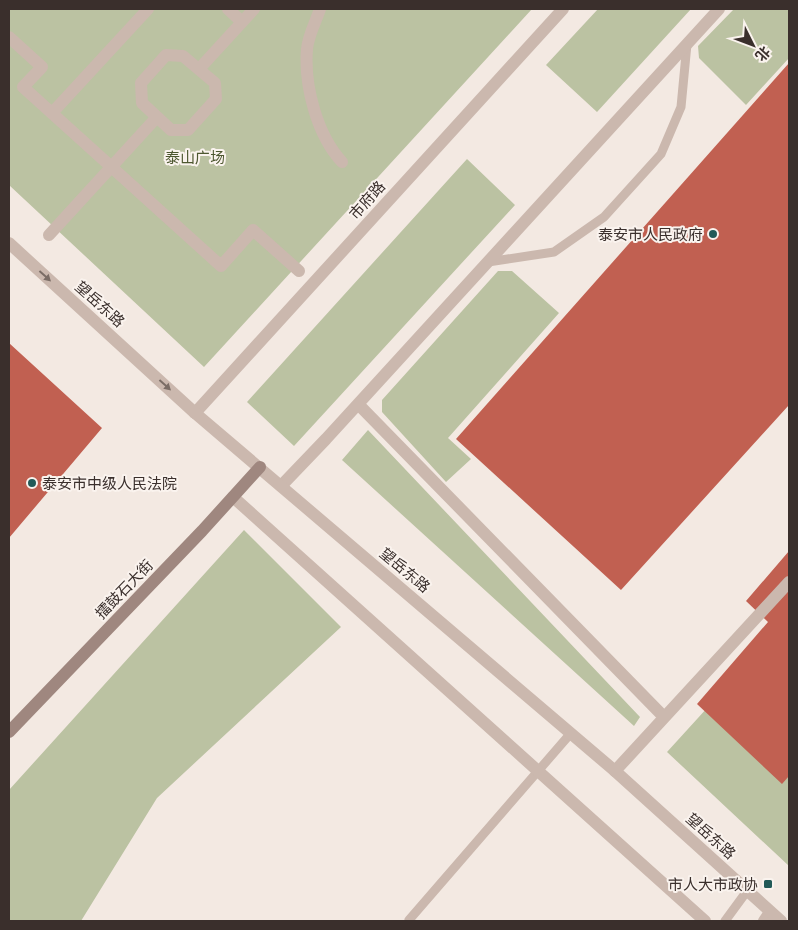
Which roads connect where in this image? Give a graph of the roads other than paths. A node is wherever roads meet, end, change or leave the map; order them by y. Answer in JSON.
{"nodes":[{"id":1,"x":148,"y":9,"type":"edge"},
{"id":2,"x":228,"y":9,"type":"edge"},
{"id":3,"x":254,"y":9,"type":"edge"},
{"id":4,"x":320,"y":9,"type":"edge"},
{"id":5,"x":562,"y":9,"type":"edge"},
{"id":6,"x":719,"y":9,"type":"edge"},
{"id":7,"x":242,"y":22,"type":"junction"},
{"id":8,"x":9,"y":37,"type":"edge"},
{"id":9,"x":686,"y":44,"type":"junction"},
{"id":10,"x":199,"y":69,"type":"junction"},
{"id":11,"x":52,"y":113,"type":"junction"},
{"id":12,"x":156,"y":117,"type":"junction"},
{"id":13,"x":342,"y":162,"type":"dead end"},
{"id":14,"x":111,"y":167,"type":"junction"},
{"id":15,"x":49,"y":235,"type":"dead end"},
{"id":16,"x":9,"y":243,"type":"edge"},
{"id":17,"x":488,"y":262,"type":"junction"},
{"id":18,"x":299,"y":271,"type":"dead end"},
{"id":19,"x":358,"y":404,"type":"junction"},
{"id":20,"x":195,"y":412,"type":"junction"},
{"id":21,"x":260,"y":467,"type":"junction"},
{"id":22,"x":281,"y":486,"type":"junction"},
{"id":23,"x":233,"y":497,"type":"junction"},
{"id":24,"x":789,"y":582,"type":"edge"},
{"id":25,"x":664,"y":717,"type":"junction"},
{"id":26,"x":9,"y":732,"type":"edge"},
{"id":27,"x":571,"y":733,"type":"junction"},
{"id":28,"x":615,"y":771,"type":"junction"},
{"id":29,"x":747,"y":891,"type":"junction"},
{"id":30,"x":767,"y":917,"type":"edge"},
{"id":31,"x":410,"y":921,"type":"edge"},
{"id":32,"x":705,"y":921,"type":"edge"},
{"id":33,"x":725,"y":921,"type":"edge"},
{"id":34,"x":780,"y":921,"type":"edge"}],
"edges":[{"from":1,"to":11,"type":"street"},
{"from":2,"to":7,"type":"street"},
{"from":3,"to":7,"type":"street"},
{"from":4,"to":13,"type":"street"},
{"from":5,"to":20,"type":"street","name":"市府路"},
{"from":6,"to":9,"type":"street"},
{"from":7,"to":10,"type":"street"},
{"from":8,"to":11,"type":"street"},
{"from":9,"to":17,"type":"street"},
{"from":9,"to":17,"type":"lane"},
{"from":10,"to":12,"type":"street"},
{"from":10,"to":12,"type":"street"},
{"from":11,"to":14,"type":"street"},
{"from":12,"to":14,"type":"street"},
{"from":14,"to":15,"type":"street"},
{"from":14,"to":18,"type":"street"},
{"from":16,"to":20,"type":"street","name":"望岳东路","one_way":true},
{"from":17,"to":19,"type":"street"},
{"from":19,"to":22,"type":"street"},
{"from":19,"to":25,"type":"street"},
{"from":20,"to":21,"type":"street","name":"望岳东路"},
{"from":21,"to":22,"type":"street","name":"望岳东路"},
{"from":21,"to":23,"type":"main road","name":"擂鼓石大街"},
{"from":22,"to":27,"type":"street","name":"望岳东路"},
{"from":23,"to":26,"type":"main road","name":"擂鼓石大街"},
{"from":23,"to":32,"type":"street"},
{"from":24,"to":25,"type":"street"},
{"from":25,"to":28,"type":"street"},
{"from":27,"to":28,"type":"street","name":"望岳东路"},
{"from":27,"to":31,"type":"lane"},
{"from":28,"to":29,"type":"street","name":"望岳东路"},
{"from":29,"to":30,"type":"street","name":"望岳东路"},
{"from":29,"to":33,"type":"lane"},
{"from":30,"to":34,"type":"street","name":"望岳东路"}]}
